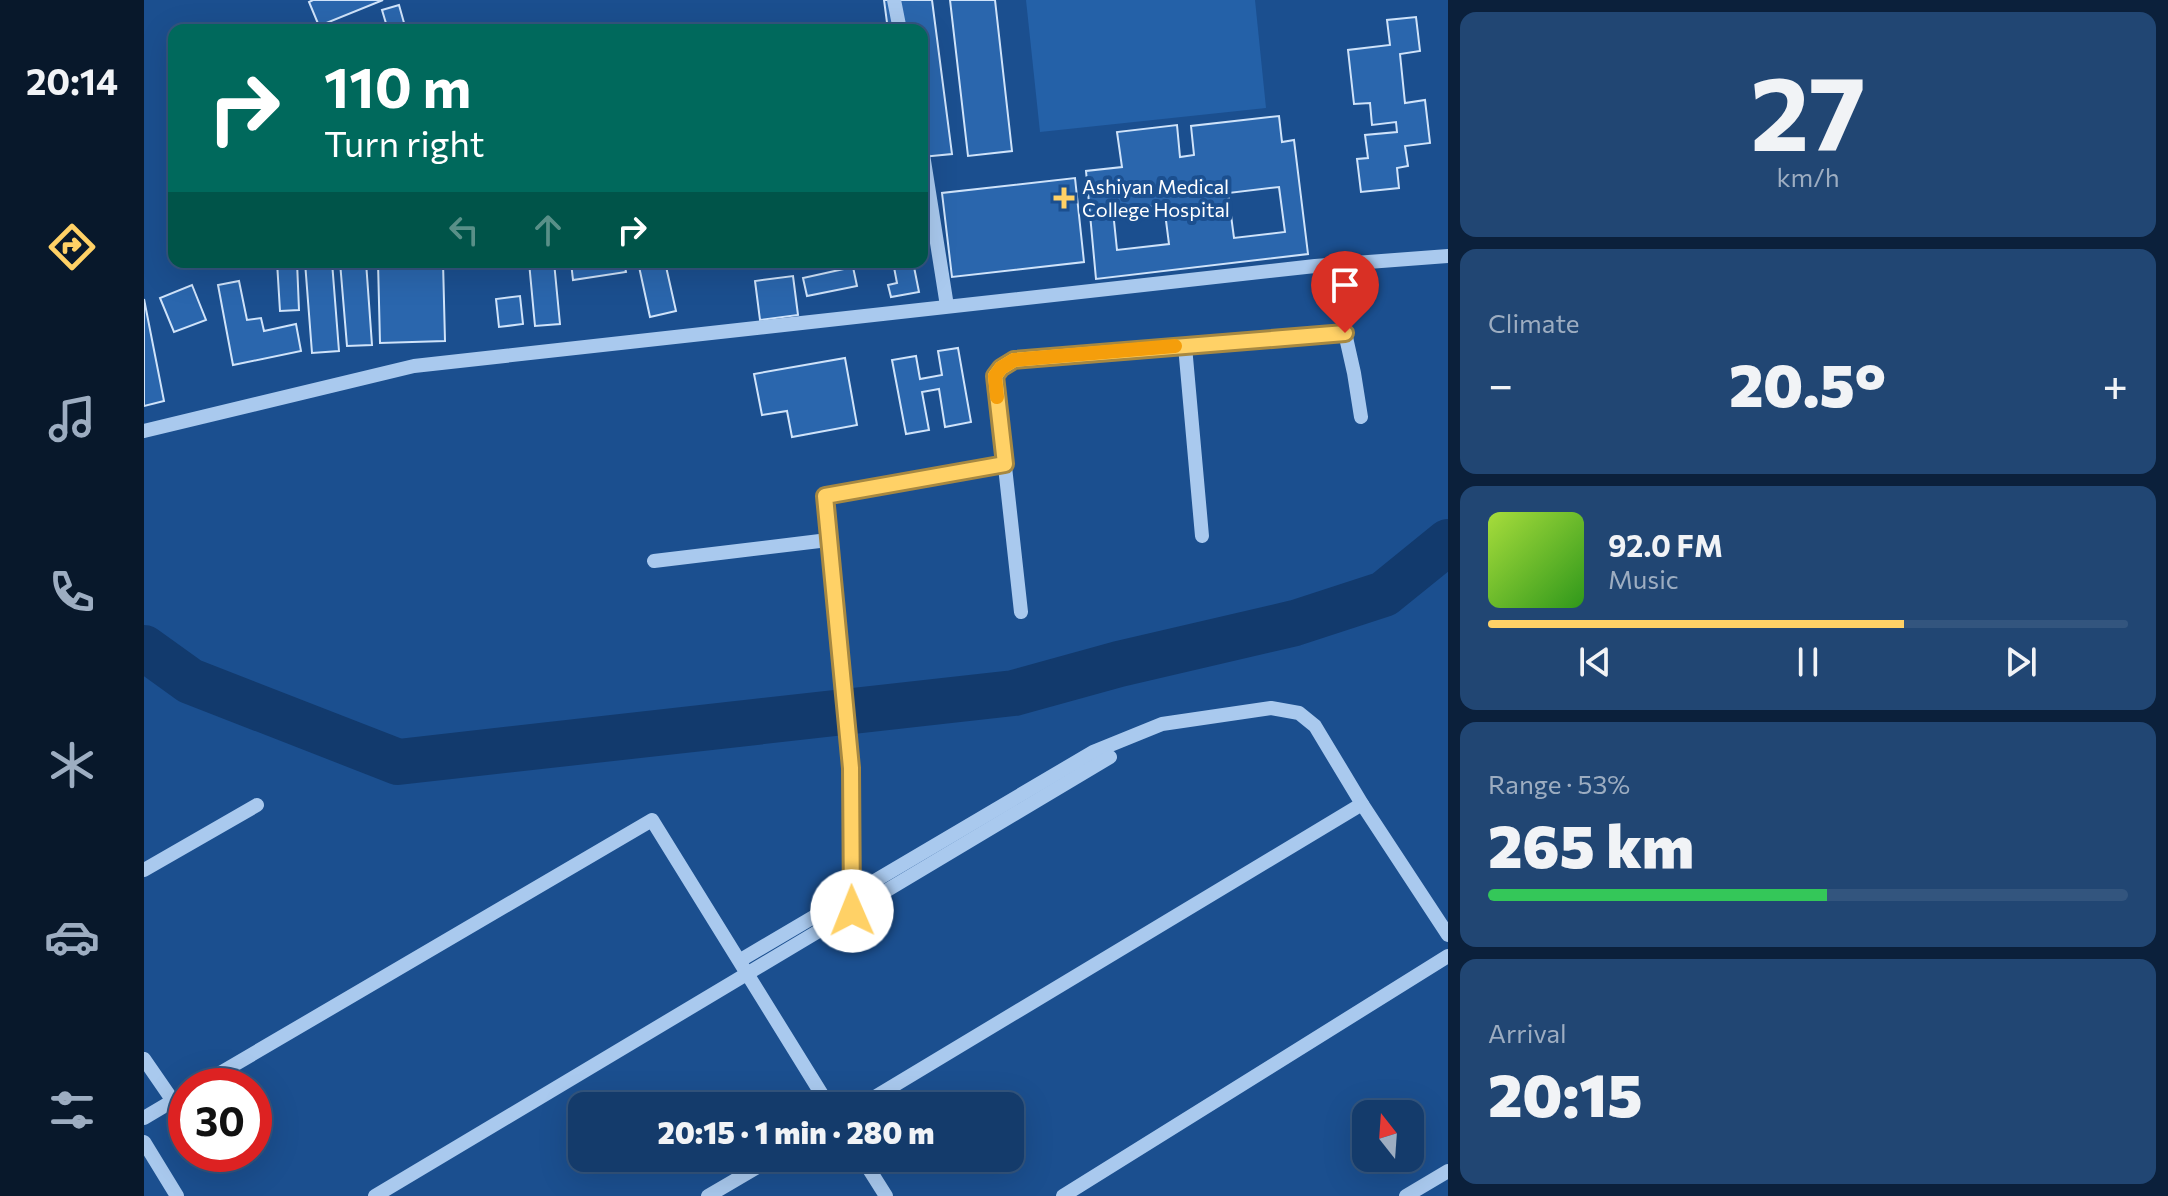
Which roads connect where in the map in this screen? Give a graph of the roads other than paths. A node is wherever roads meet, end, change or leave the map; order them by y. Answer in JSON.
{"nodes":[{"id":1,"x":894,"y":0,"type":"edge"},
{"id":2,"x":899,"y":24,"type":"edge"},
{"id":3,"x":928,"y":186,"type":"edge"},
{"id":4,"x":1446,"y":256,"type":"edge"},
{"id":5,"x":947,"y":306,"type":"junction"},
{"id":6,"x":1185,"y":346,"type":"junction"},
{"id":7,"x":1361,"y":417,"type":"dead end"},
{"id":8,"x":144,"y":431,"type":"edge"},
{"id":9,"x":1005,"y":464,"type":"junction"},
{"id":10,"x":1202,"y":536,"type":"dead end"},
{"id":11,"x":828,"y":540,"type":"junction"},
{"id":12,"x":654,"y":561,"type":"dead end"},
{"id":13,"x":1021,"y":612,"type":"dead end"},
{"id":14,"x":1110,"y":757,"type":"dead end"},
{"id":15,"x":1362,"y":804,"type":"junction"},
{"id":16,"x":257,"y":805,"type":"dead end"},
{"id":17,"x":144,"y":870,"type":"edge"},
{"id":18,"x":852,"y":911,"type":"junction"},
{"id":19,"x":1448,"y":932,"type":"edge"},
{"id":20,"x":1448,"y":956,"type":"edge"},
{"id":21,"x":744,"y":958,"type":"dead end"},
{"id":22,"x":748,"y":973,"type":"junction"},
{"id":23,"x":144,"y":1059,"type":"edge"},
{"id":24,"x":229,"y":1068,"type":"edge"},
{"id":25,"x":168,"y":1084,"type":"edge"},
{"id":26,"x":820,"y":1092,"type":"edge"},
{"id":27,"x":883,"y":1092,"type":"edge"},
{"id":28,"x":168,"y":1104,"type":"edge"},
{"id":29,"x":144,"y":1118,"type":"edge"},
{"id":30,"x":144,"y":1142,"type":"edge"},
{"id":31,"x":1448,"y":1171,"type":"edge"},
{"id":32,"x":749,"y":1172,"type":"edge"},
{"id":33,"x":871,"y":1172,"type":"edge"},
{"id":34,"x":177,"y":1196,"type":"edge"},
{"id":35,"x":375,"y":1196,"type":"edge"},
{"id":36,"x":708,"y":1196,"type":"edge"},
{"id":37,"x":886,"y":1196,"type":"edge"},
{"id":38,"x":1063,"y":1196,"type":"edge"},
{"id":39,"x":1406,"y":1196,"type":"edge"}],
"edges":[{"from":1,"to":2,"type":"street"},
{"from":3,"to":5,"type":"street"},
{"from":4,"to":5,"type":"street"},
{"from":5,"to":8,"type":"street"},
{"from":6,"to":7,"type":"street"},
{"from":6,"to":9,"type":"street"},
{"from":6,"to":10,"type":"street"},
{"from":9,"to":11,"type":"street"},
{"from":9,"to":13,"type":"street"},
{"from":11,"to":12,"type":"street"},
{"from":11,"to":18,"type":"street"},
{"from":14,"to":18,"type":"street"},
{"from":15,"to":19,"type":"street"},
{"from":15,"to":21,"type":"street"},
{"from":15,"to":27,"type":"street"},
{"from":16,"to":17,"type":"street"},
{"from":18,"to":22,"type":"street"},
{"from":20,"to":38,"type":"street"},
{"from":22,"to":24,"type":"street"},
{"from":22,"to":26,"type":"street"},
{"from":22,"to":35,"type":"street"},
{"from":23,"to":25,"type":"street"},
{"from":28,"to":29,"type":"street"},
{"from":30,"to":34,"type":"street"},
{"from":31,"to":39,"type":"street"},
{"from":32,"to":36,"type":"street"},
{"from":33,"to":37,"type":"street"}]}
